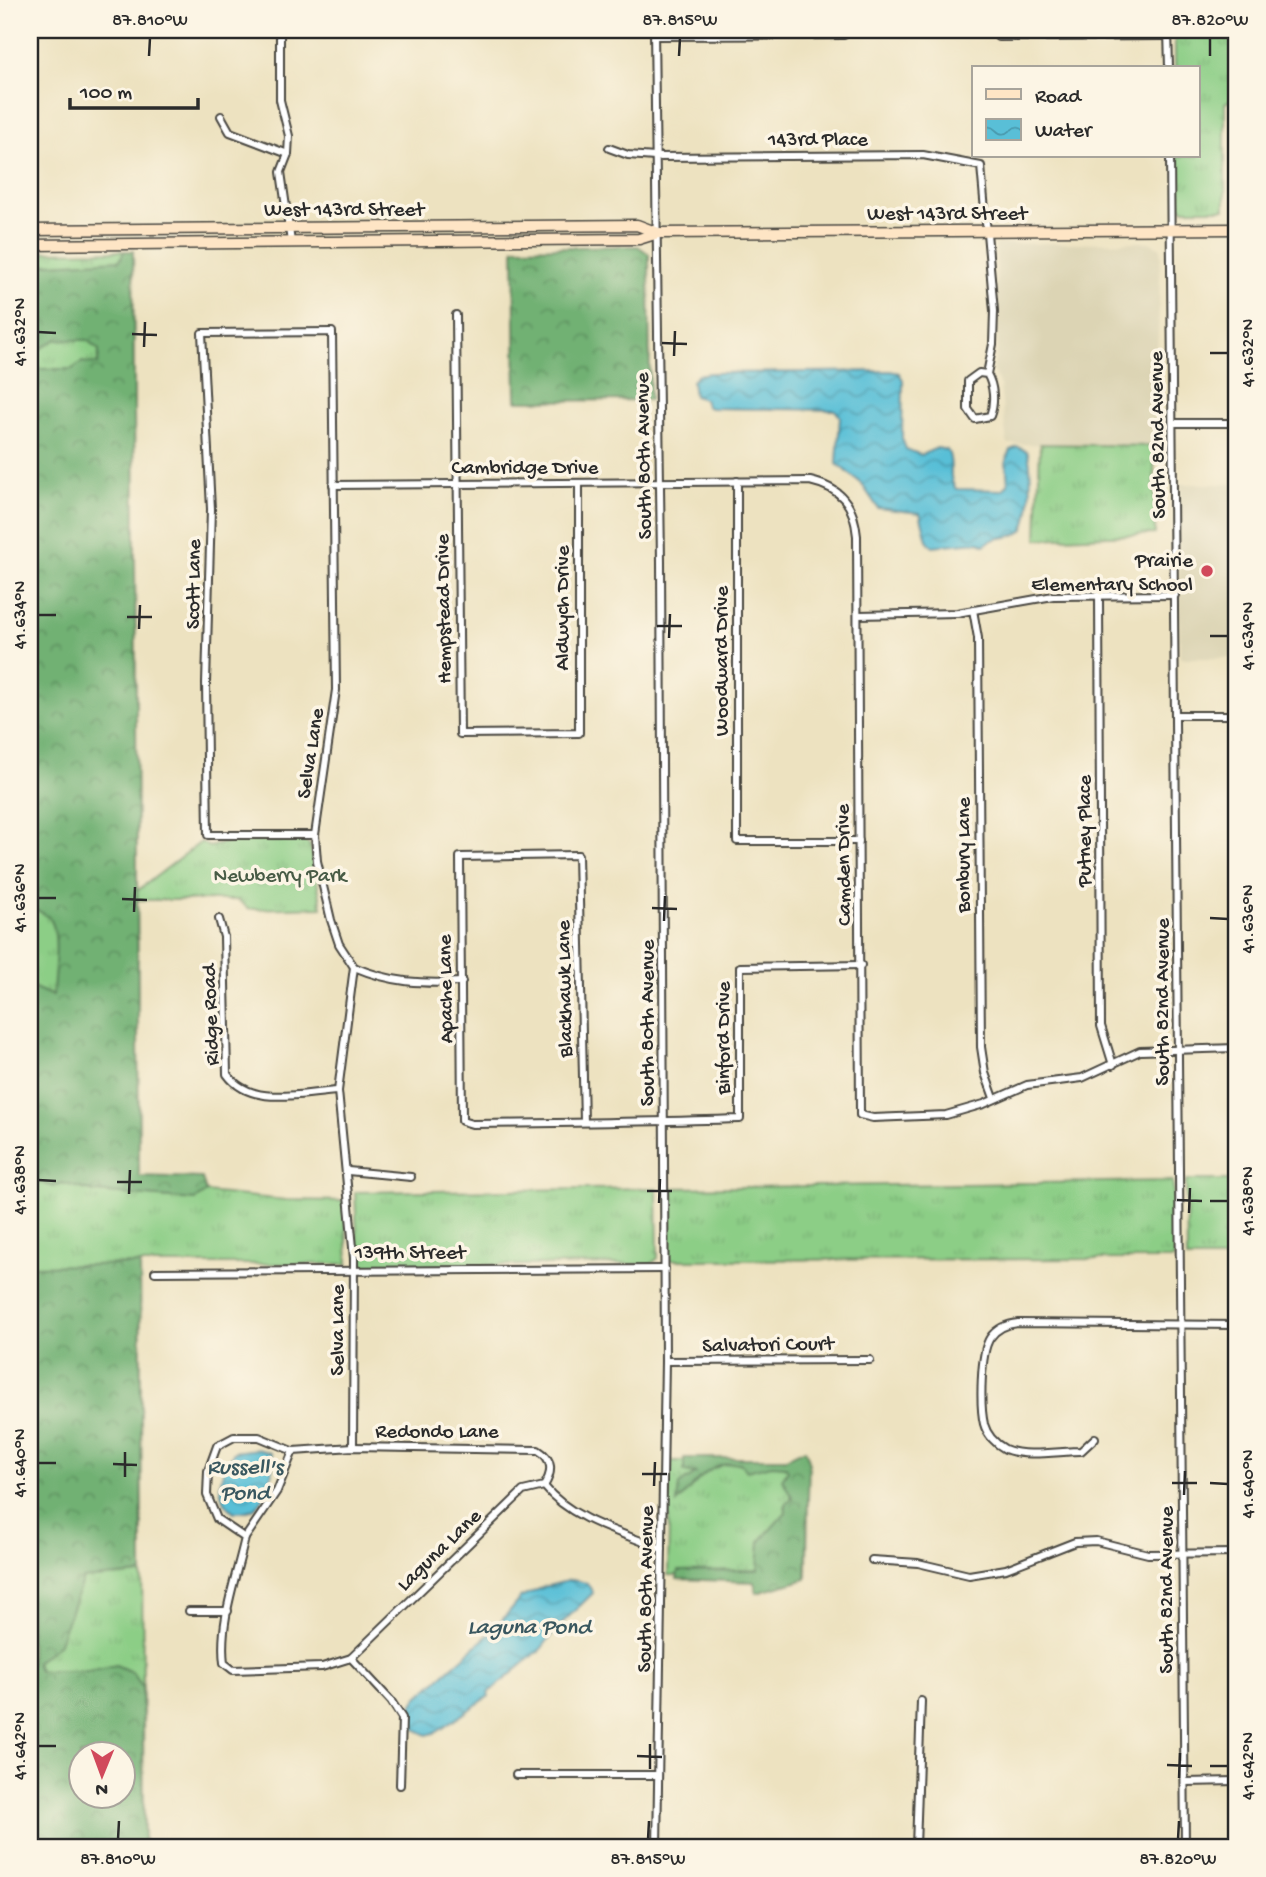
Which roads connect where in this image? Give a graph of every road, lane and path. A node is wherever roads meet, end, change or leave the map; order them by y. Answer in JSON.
{"nodes":[{"id":1,"x":280,"y":30,"type":"edge"},
{"id":2,"x":654,"y":33,"type":"edge"},
{"id":3,"x":1168,"y":33,"type":"edge"},
{"id":4,"x":844,"y":35,"type":"dead end"},
{"id":5,"x":998,"y":37,"type":"dead end"},
{"id":6,"x":1169,"y":66,"type":"edge"},
{"id":7,"x":221,"y":116,"type":"dead end"},
{"id":8,"x":609,"y":148,"type":"dead end"},
{"id":9,"x":288,"y":154,"type":"junction"},
{"id":10,"x":655,"y":157,"type":"junction"},
{"id":11,"x":1170,"y":158,"type":"edge"},
{"id":12,"x":289,"y":228,"type":"junction"},
{"id":13,"x":1171,"y":229,"type":"junction"},
{"id":14,"x":1236,"y":229,"type":"edge"},
{"id":15,"x":30,"y":230,"type":"edge"},
{"id":16,"x":986,"y":231,"type":"junction"},
{"id":17,"x":658,"y":233,"type":"junction"},
{"id":18,"x":291,"y":242,"type":"junction"},
{"id":19,"x":30,"y":244,"type":"edge"},
{"id":20,"x":456,"y":315,"type":"dead end"},
{"id":21,"x":202,"y":334,"type":"joint"},
{"id":22,"x":987,"y":374,"type":"junction"},
{"id":23,"x":1173,"y":423,"type":"junction"},
{"id":24,"x":1236,"y":423,"type":"edge"},
{"id":25,"x":737,"y":481,"type":"junction"},
{"id":26,"x":659,"y":483,"type":"junction"},
{"id":27,"x":458,"y":484,"type":"junction"},
{"id":28,"x":579,"y":484,"type":"junction"},
{"id":29,"x":333,"y":485,"type":"junction"},
{"id":30,"x":1099,"y":595,"type":"junction"},
{"id":31,"x":1175,"y":595,"type":"junction"},
{"id":32,"x":973,"y":610,"type":"junction"},
{"id":33,"x":858,"y":615,"type":"junction"},
{"id":34,"x":1176,"y":715,"type":"junction"},
{"id":35,"x":1236,"y":715,"type":"edge"},
{"id":36,"x":460,"y":734,"type":"joint"},
{"id":37,"x":315,"y":835,"type":"junction"},
{"id":38,"x":859,"y":841,"type":"junction"},
{"id":39,"x":460,"y":857,"type":"joint"},
{"id":40,"x":219,"y":919,"type":"dead end"},
{"id":41,"x":860,"y":965,"type":"junction"},
{"id":42,"x":354,"y":967,"type":"junction"},
{"id":43,"x":462,"y":982,"type":"junction"},
{"id":44,"x":1178,"y":1048,"type":"junction"},
{"id":45,"x":1236,"y":1048,"type":"edge"},
{"id":46,"x":1113,"y":1065,"type":"junction"},
{"id":47,"x":338,"y":1091,"type":"junction"},
{"id":48,"x":995,"y":1098,"type":"junction"},
{"id":49,"x":1236,"y":1117,"type":"edge"},
{"id":50,"x":462,"y":1121,"type":"joint"},
{"id":51,"x":664,"y":1121,"type":"junction"},
{"id":52,"x":584,"y":1122,"type":"junction"},
{"id":53,"x":1236,"y":1126,"type":"edge"},
{"id":54,"x":348,"y":1171,"type":"junction"},
{"id":55,"x":411,"y":1177,"type":"dead end"},
{"id":56,"x":354,"y":1269,"type":"junction"},
{"id":57,"x":665,"y":1269,"type":"junction"},
{"id":58,"x":155,"y":1272,"type":"dead end"},
{"id":59,"x":1182,"y":1324,"type":"junction"},
{"id":60,"x":1236,"y":1325,"type":"edge"},
{"id":61,"x":870,"y":1360,"type":"dead end"},
{"id":62,"x":665,"y":1361,"type":"junction"},
{"id":63,"x":1095,"y":1438,"type":"dead end"},
{"id":64,"x":353,"y":1447,"type":"junction"},
{"id":65,"x":293,"y":1451,"type":"junction"},
{"id":66,"x":544,"y":1486,"type":"junction"},
{"id":67,"x":245,"y":1538,"type":"junction"},
{"id":68,"x":662,"y":1549,"type":"junction"},
{"id":69,"x":1183,"y":1553,"type":"junction"},
{"id":70,"x":1236,"y":1553,"type":"edge"},
{"id":71,"x":872,"y":1560,"type":"dead end"},
{"id":72,"x":189,"y":1611,"type":"dead end"},
{"id":73,"x":228,"y":1611,"type":"junction"},
{"id":74,"x":351,"y":1658,"type":"junction"},
{"id":75,"x":920,"y":1701,"type":"dead end"},
{"id":76,"x":516,"y":1775,"type":"dead end"},
{"id":77,"x":658,"y":1775,"type":"junction"},
{"id":78,"x":1236,"y":1781,"type":"edge"},
{"id":79,"x":1185,"y":1782,"type":"junction"},
{"id":80,"x":400,"y":1785,"type":"dead end"},
{"id":81,"x":657,"y":1847,"type":"edge"},
{"id":82,"x":916,"y":1847,"type":"edge"},
{"id":83,"x":1185,"y":1847,"type":"edge"}],
"edges":[{"from":1,"to":9,"type":"street"},
{"from":2,"to":4,"type":"street"},
{"from":2,"to":10,"type":"street","name":"South 80th Avenue"},
{"from":3,"to":5,"type":"street"},
{"from":3,"to":6,"type":"street"},
{"from":7,"to":9,"type":"street"},
{"from":8,"to":10,"type":"street","name":"143rd Place"},
{"from":9,"to":12,"type":"street"},
{"from":10,"to":16,"type":"street","name":"143rd Place"},
{"from":10,"to":17,"type":"street","name":"South 80th Avenue"},
{"from":11,"to":13,"type":"street","name":"South 82nd Avenue"},
{"from":12,"to":15,"type":"main road","name":"West 143rd Street"},
{"from":12,"to":17,"type":"main road","name":"West 143rd Street"},
{"from":12,"to":18,"type":"street"},
{"from":13,"to":14,"type":"main road","name":"West 143rd Street"},
{"from":13,"to":16,"type":"main road","name":"West 143rd Street"},
{"from":13,"to":23,"type":"street","name":"South 82nd Avenue"},
{"from":16,"to":17,"type":"main road","name":"West 143rd Street"},
{"from":16,"to":22,"type":"street"},
{"from":17,"to":18,"type":"main road","name":"West 143rd Street"},
{"from":17,"to":26,"type":"street","name":"South 80th Avenue"},
{"from":18,"to":19,"type":"main road","name":"West 143rd Street"},
{"from":20,"to":27,"type":"street","name":"Hempstead Drive"},
{"from":21,"to":29,"type":"street","name":"Selva Lane"},
{"from":21,"to":37,"type":"street","name":"Scott Lane"},
{"from":22,"to":22,"type":"street"},
{"from":23,"to":24,"type":"street"},
{"from":23,"to":31,"type":"street","name":"South 82nd Avenue"},
{"from":25,"to":26,"type":"street","name":"Cambridge Drive"},
{"from":25,"to":33,"type":"street","name":"Cambridge Drive"},
{"from":25,"to":38,"type":"street","name":"Woodward Drive"},
{"from":26,"to":28,"type":"street","name":"Cambridge Drive"},
{"from":26,"to":51,"type":"street","name":"South 80th Avenue"},
{"from":27,"to":28,"type":"street","name":"Cambridge Drive"},
{"from":27,"to":29,"type":"street","name":"Cambridge Drive"},
{"from":27,"to":36,"type":"street","name":"Hempstead Drive"},
{"from":28,"to":36,"type":"street","name":"Aldwych Drive"},
{"from":29,"to":37,"type":"street","name":"Selva Lane"},
{"from":30,"to":31,"type":"street"},
{"from":30,"to":32,"type":"street"},
{"from":30,"to":46,"type":"street","name":"Putney Place"},
{"from":31,"to":34,"type":"street","name":"South 82nd Avenue"},
{"from":32,"to":33,"type":"street"},
{"from":32,"to":48,"type":"street","name":"Bonbury Lane"},
{"from":33,"to":38,"type":"street","name":"Camden Drive"},
{"from":34,"to":35,"type":"street"},
{"from":34,"to":44,"type":"street","name":"South 82nd Avenue"},
{"from":37,"to":42,"type":"street","name":"Selva Lane"},
{"from":38,"to":41,"type":"street","name":"Camden Drive"},
{"from":39,"to":43,"type":"street","name":"Apache Lane"},
{"from":39,"to":52,"type":"street","name":"Blackhawk Lane"},
{"from":40,"to":47,"type":"street","name":"Ridge Road"},
{"from":41,"to":48,"type":"street","name":"Camden Drive"},
{"from":41,"to":51,"type":"street","name":"Binford Drive"},
{"from":42,"to":43,"type":"street"},
{"from":42,"to":47,"type":"street","name":"Selva Lane"},
{"from":43,"to":50,"type":"street","name":"Apache Lane"},
{"from":44,"to":45,"type":"street"},
{"from":44,"to":46,"type":"street"},
{"from":44,"to":59,"type":"street","name":"South 82nd Avenue"},
{"from":46,"to":48,"type":"street"},
{"from":47,"to":54,"type":"street","name":"Selva Lane"},
{"from":49,"to":53,"type":"street"},
{"from":50,"to":52,"type":"street","name":"Binford Drive"},
{"from":51,"to":52,"type":"street","name":"Binford Drive"},
{"from":51,"to":57,"type":"street","name":"South 80th Avenue"},
{"from":54,"to":55,"type":"street"},
{"from":54,"to":56,"type":"street","name":"Selva Lane"},
{"from":56,"to":57,"type":"street","name":"139th Street"},
{"from":56,"to":58,"type":"street","name":"139th Street"},
{"from":56,"to":64,"type":"street","name":"Selva Lane"},
{"from":57,"to":62,"type":"street","name":"South 80th Avenue"},
{"from":59,"to":60,"type":"street"},
{"from":59,"to":63,"type":"street"},
{"from":59,"to":69,"type":"street","name":"South 82nd Avenue"},
{"from":61,"to":62,"type":"street","name":"Salvatori Court"},
{"from":62,"to":68,"type":"street","name":"South 80th Avenue"},
{"from":64,"to":65,"type":"street","name":"Redondo Lane"},
{"from":64,"to":66,"type":"street","name":"Redondo Lane"},
{"from":65,"to":67,"type":"street"},
{"from":65,"to":67,"type":"street","name":"Redondo Lane"},
{"from":66,"to":68,"type":"street"},
{"from":66,"to":74,"type":"street","name":"Laguna Lane"},
{"from":67,"to":73,"type":"street"},
{"from":68,"to":77,"type":"street","name":"South 80th Avenue"},
{"from":69,"to":70,"type":"street"},
{"from":69,"to":71,"type":"street"},
{"from":69,"to":79,"type":"street","name":"South 82nd Avenue"},
{"from":72,"to":73,"type":"street"},
{"from":73,"to":74,"type":"street","name":"Laguna Lane"},
{"from":74,"to":80,"type":"street"},
{"from":75,"to":82,"type":"street"},
{"from":76,"to":77,"type":"street"},
{"from":77,"to":81,"type":"street","name":"South 80th Avenue"},
{"from":78,"to":79,"type":"street"},
{"from":79,"to":83,"type":"street","name":"South 82nd Avenue"}]}
